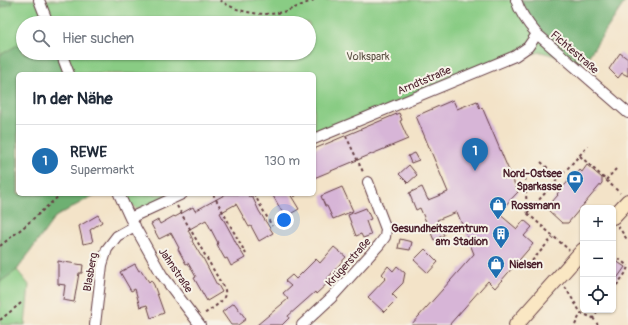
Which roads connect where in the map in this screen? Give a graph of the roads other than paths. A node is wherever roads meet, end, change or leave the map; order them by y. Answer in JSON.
{"nodes":[{"id":1,"x":39,"y":0,"type":"edge"},
{"id":2,"x":516,"y":0,"type":"edge"},
{"id":3,"x":45,"y":16,"type":"edge"},
{"id":4,"x":537,"y":34,"type":"junction"},
{"id":5,"x":64,"y":60,"type":"edge"},
{"id":6,"x":68,"y":72,"type":"edge"},
{"id":7,"x":628,"y":113,"type":"edge"},
{"id":8,"x":316,"y":138,"type":"edge"},
{"id":9,"x":368,"y":182,"type":"road end"},
{"id":10,"x":120,"y":196,"type":"edge"},
{"id":11,"x":177,"y":196,"type":"edge"},
{"id":12,"x":625,"y":198,"type":"edge"},
{"id":13,"x":616,"y":219,"type":"edge"},
{"id":14,"x":132,"y":222,"type":"junction"},
{"id":15,"x":580,"y":253,"type":"edge"},
{"id":16,"x":198,"y":322,"type":"edge"},
{"id":17,"x":95,"y":325,"type":"edge"},
{"id":18,"x":302,"y":325,"type":"edge"},
{"id":19,"x":516,"y":325,"type":"edge"}],
"edges":[{"from":1,"to":3,"type":"street"},
{"from":2,"to":4,"type":"street","name":"Fichtestraße"},
{"from":4,"to":7,"type":"street","name":"Fichtestraße"},
{"from":4,"to":8,"type":"street","name":"Arndtstraße"},
{"from":5,"to":6,"type":"street"},
{"from":9,"to":18,"type":"street","name":"Krügerstraße"},
{"from":10,"to":14,"type":"street"},
{"from":11,"to":14,"type":"street"},
{"from":12,"to":13,"type":"main road"},
{"from":14,"to":16,"type":"street","name":"Jahnstraße"},
{"from":14,"to":17,"type":"street","name":"Blasberg"},
{"from":15,"to":19,"type":"main road"}]}
